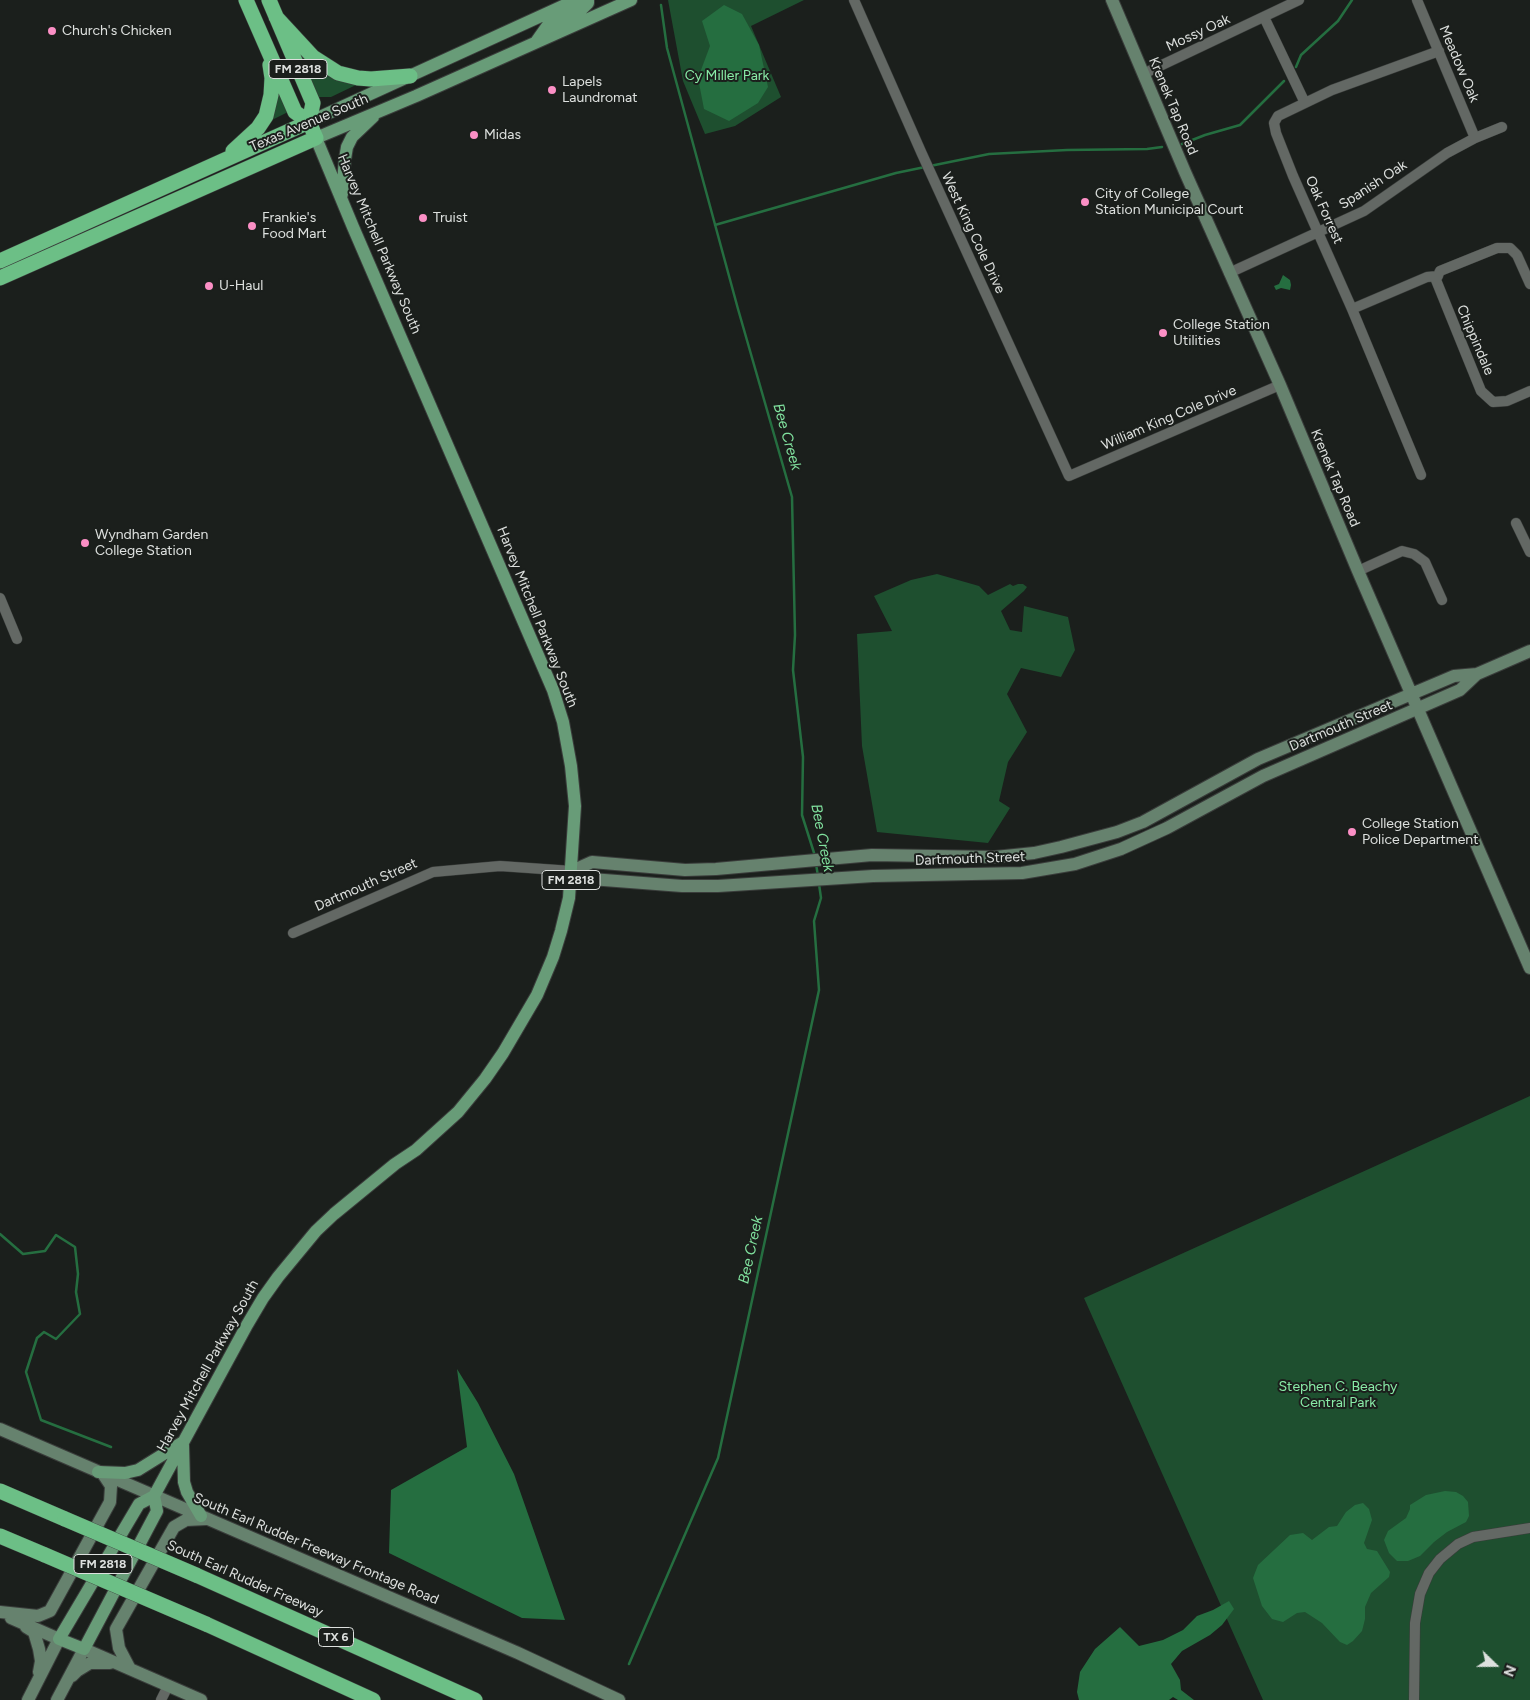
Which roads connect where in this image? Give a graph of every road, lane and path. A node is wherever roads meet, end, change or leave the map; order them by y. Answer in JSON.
{"nodes":[{"id":1,"x":246,"y":0,"type":"edge"},
{"id":2,"x":269,"y":0,"type":"edge"},
{"id":3,"x":576,"y":0,"type":"edge"},
{"id":4,"x":588,"y":0,"type":"edge"},
{"id":5,"x":606,"y":0,"type":"edge"},
{"id":6,"x":631,"y":0,"type":"edge"},
{"id":7,"x":854,"y":0,"type":"edge"},
{"id":8,"x":1112,"y":0,"type":"edge"},
{"id":9,"x":1299,"y":0,"type":"edge"},
{"id":10,"x":1417,"y":0,"type":"edge"},
{"id":11,"x":599,"y":14,"type":"junction"},
{"id":12,"x":276,"y":17,"type":"junction"},
{"id":13,"x":1264,"y":17,"type":"junction"},
{"id":14,"x":536,"y":42,"type":"junction"},
{"id":15,"x":266,"y":47,"type":"junction"},
{"id":16,"x":1439,"y":51,"type":"junction"},
{"id":17,"x":1143,"y":74,"type":"junction"},
{"id":18,"x":410,"y":76,"type":"junction"},
{"id":19,"x":1304,"y":103,"type":"junction"},
{"id":20,"x":379,"y":111,"type":"junction"},
{"id":21,"x":309,"y":122,"type":"junction"},
{"id":22,"x":1502,"y":127,"type":"dead end"},
{"id":23,"x":316,"y":138,"type":"junction"},
{"id":24,"x":1475,"y":138,"type":"junction"},
{"id":25,"x":218,"y":163,"type":"junction"},
{"id":26,"x":342,"y":199,"type":"junction"},
{"id":27,"x":1319,"y":232,"type":"junction"},
{"id":28,"x":0,"y":261,"type":"edge"},
{"id":29,"x":1229,"y":273,"type":"junction"},
{"id":30,"x":1438,"y":276,"type":"junction"},
{"id":31,"x":0,"y":278,"type":"edge"},
{"id":32,"x":1530,"y":284,"type":"edge"},
{"id":33,"x":1352,"y":310,"type":"junction"},
{"id":34,"x":1280,"y":385,"type":"junction"},
{"id":35,"x":1530,"y":391,"type":"edge"},
{"id":36,"x":1421,"y":475,"type":"dead end"},
{"id":37,"x":1069,"y":476,"type":"joint"},
{"id":38,"x":1516,"y":523,"type":"dead end"},
{"id":39,"x":1530,"y":552,"type":"edge"},
{"id":40,"x":1358,"y":571,"type":"junction"},
{"id":41,"x":0,"y":598,"type":"edge"},
{"id":42,"x":1442,"y":600,"type":"dead end"},
{"id":43,"x":17,"y":639,"type":"dead end"},
{"id":44,"x":1530,"y":651,"type":"edge"},
{"id":45,"x":1477,"y":674,"type":"junction"},
{"id":46,"x":1411,"y":694,"type":"junction"},
{"id":47,"x":1418,"y":709,"type":"junction"},
{"id":48,"x":572,"y":871,"type":"junction"},
{"id":49,"x":293,"y":934,"type":"dead end"},
{"id":50,"x":1530,"y":968,"type":"edge"},
{"id":51,"x":0,"y":1429,"type":"edge"},
{"id":52,"x":183,"y":1442,"type":"junction"},
{"id":53,"x":101,"y":1473,"type":"junction"},
{"id":54,"x":0,"y":1491,"type":"edge"},
{"id":55,"x":154,"y":1496,"type":"junction"},
{"id":56,"x":204,"y":1518,"type":"junction"},
{"id":57,"x":1530,"y":1528,"type":"edge"},
{"id":58,"x":0,"y":1536,"type":"edge"},
{"id":59,"x":0,"y":1612,"type":"edge"},
{"id":60,"x":13,"y":1619,"type":"junction"},
{"id":61,"x":59,"y":1639,"type":"junction"},
{"id":62,"x":84,"y":1649,"type":"junction"},
{"id":63,"x":115,"y":1663,"type":"junction"},
{"id":64,"x":130,"y":1669,"type":"junction"},
{"id":65,"x":38,"y":1679,"type":"junction"},
{"id":66,"x":67,"y":1682,"type":"junction"},
{"id":67,"x":168,"y":1686,"type":"junction"},
{"id":68,"x":28,"y":1700,"type":"edge"},
{"id":69,"x":57,"y":1700,"type":"edge"},
{"id":70,"x":161,"y":1700,"type":"edge"},
{"id":71,"x":201,"y":1700,"type":"edge"},
{"id":72,"x":373,"y":1700,"type":"edge"},
{"id":73,"x":475,"y":1700,"type":"edge"},
{"id":74,"x":619,"y":1700,"type":"edge"},
{"id":75,"x":1414,"y":1700,"type":"edge"}],
"edges":[{"from":1,"to":15,"type":"highway","name":"Harvey Mitchell Parkway South","number":"FM 2818"},
{"from":2,"to":12,"type":"highway","name":"Harvey Mitchell Parkway South","number":"FM 2818"},
{"from":3,"to":18,"type":"main road","name":"Texas Avenue South"},
{"from":4,"to":14,"type":"main road"},
{"from":5,"to":11,"type":"main road"},
{"from":6,"to":11,"type":"main road","name":"Texas Avenue South"},
{"from":7,"to":37,"type":"street","name":"West King Cole Drive"},
{"from":8,"to":17,"type":"street","name":"Krenek Tap Road"},
{"from":9,"to":13,"type":"street","name":"Mossy Oak"},
{"from":10,"to":16,"type":"street","name":"Meadow Oak"},
{"from":11,"to":14,"type":"main road","name":"Texas Avenue South"},
{"from":12,"to":18,"type":"highway"},
{"from":12,"to":21,"type":"highway","name":"Harvey Mitchell Parkway South","number":"FM 2818"},
{"from":13,"to":17,"type":"street","name":"Mossy Oak"},
{"from":13,"to":19,"type":"street"},
{"from":14,"to":20,"type":"main road","name":"Texas Avenue South"},
{"from":15,"to":21,"type":"highway","name":"Harvey Mitchell Parkway South","number":"FM 2818"},
{"from":15,"to":25,"type":"highway"},
{"from":16,"to":19,"type":"street","name":"Oak Forrest"},
{"from":16,"to":24,"type":"street","name":"Meadow Oak"},
{"from":17,"to":29,"type":"street","name":"Krenek Tap Road"},
{"from":18,"to":21,"type":"main road","name":"Texas Avenue South"},
{"from":19,"to":27,"type":"street","name":"Oak Forrest"},
{"from":20,"to":23,"type":"main road","name":"Texas Avenue South"},
{"from":20,"to":26,"type":"main road"},
{"from":21,"to":23,"type":"highway","name":"Harvey Mitchell Parkway South","number":"FM 2818"},
{"from":21,"to":25,"type":"highway","name":"Texas Avenue South"},
{"from":22,"to":24,"type":"street","name":"Spanish Oak"},
{"from":23,"to":26,"type":"main road","name":"Harvey Mitchell Parkway South","number":"FM 2818"},
{"from":23,"to":31,"type":"highway","name":"Texas Avenue South"},
{"from":24,"to":27,"type":"street","name":"Spanish Oak"},
{"from":25,"to":28,"type":"highway","name":"Texas Avenue South"},
{"from":26,"to":48,"type":"main road","name":"Harvey Mitchell Parkway South","number":"FM 2818"},
{"from":27,"to":29,"type":"street","name":"Spanish Oak"},
{"from":27,"to":33,"type":"street","name":"Oak Forrest"},
{"from":29,"to":34,"type":"street","name":"Krenek Tap Road"},
{"from":30,"to":32,"type":"street"},
{"from":30,"to":33,"type":"street"},
{"from":30,"to":35,"type":"street","name":"Chippindale"},
{"from":33,"to":36,"type":"street","name":"Oak Forrest"},
{"from":34,"to":37,"type":"street","name":"William King Cole Drive"},
{"from":34,"to":40,"type":"street","name":"Krenek Tap Road"},
{"from":38,"to":39,"type":"street"},
{"from":40,"to":42,"type":"street"},
{"from":40,"to":46,"type":"street","name":"Krenek Tap Road"},
{"from":41,"to":43,"type":"street"},
{"from":44,"to":45,"type":"street","name":"Dartmouth Street"},
{"from":45,"to":46,"type":"street","name":"Dartmouth Street"},
{"from":45,"to":47,"type":"street","name":"Dartmouth Street"},
{"from":46,"to":47,"type":"street","name":"Krenek Tap Road"},
{"from":46,"to":48,"type":"street","name":"Dartmouth Street"},
{"from":47,"to":48,"type":"street","name":"Dartmouth Street"},
{"from":47,"to":50,"type":"street","name":"Krenek Tap Road"},
{"from":48,"to":49,"type":"street","name":"Dartmouth Street"},
{"from":48,"to":52,"type":"main road","name":"Harvey Mitchell Parkway South","number":"FM 2818"},
{"from":51,"to":53,"type":"street","name":"South Earl Rudder Freeway Frontage Road"},
{"from":52,"to":53,"type":"main road"},
{"from":52,"to":55,"type":"main road","name":"Harvey Mitchell Parkway South","number":"FM 2818"},
{"from":52,"to":56,"type":"main road"},
{"from":53,"to":55,"type":"street","name":"South Earl Rudder Freeway Frontage Road"},
{"from":53,"to":59,"type":"street"},
{"from":54,"to":73,"type":"highway","name":"South Earl Rudder Freeway","number":"TX 6","bridge":true},
{"from":55,"to":56,"type":"street","name":"South Earl Rudder Freeway Frontage Road"},
{"from":55,"to":61,"type":"main road","name":"Harvey Mitchell Parkway South","number":"FM 2818"},
{"from":55,"to":62,"type":"main road","name":"Harvey Mitchell Parkway South","number":"FM 2818"},
{"from":56,"to":64,"type":"street"},
{"from":56,"to":74,"type":"street","name":"South Earl Rudder Freeway Frontage Road"},
{"from":57,"to":75,"type":"street"},
{"from":58,"to":72,"type":"highway","bridge":true},
{"from":59,"to":60,"type":"street"},
{"from":60,"to":61,"type":"street"},
{"from":60,"to":65,"type":"street"},
{"from":61,"to":62,"type":"main road"},
{"from":61,"to":65,"type":"street"},
{"from":62,"to":63,"type":"street"},
{"from":62,"to":66,"type":"street"},
{"from":63,"to":64,"type":"street"},
{"from":63,"to":66,"type":"street"},
{"from":64,"to":67,"type":"street"},
{"from":65,"to":68,"type":"street"},
{"from":66,"to":69,"type":"street"},
{"from":67,"to":70,"type":"street"},
{"from":67,"to":71,"type":"street"}]}
